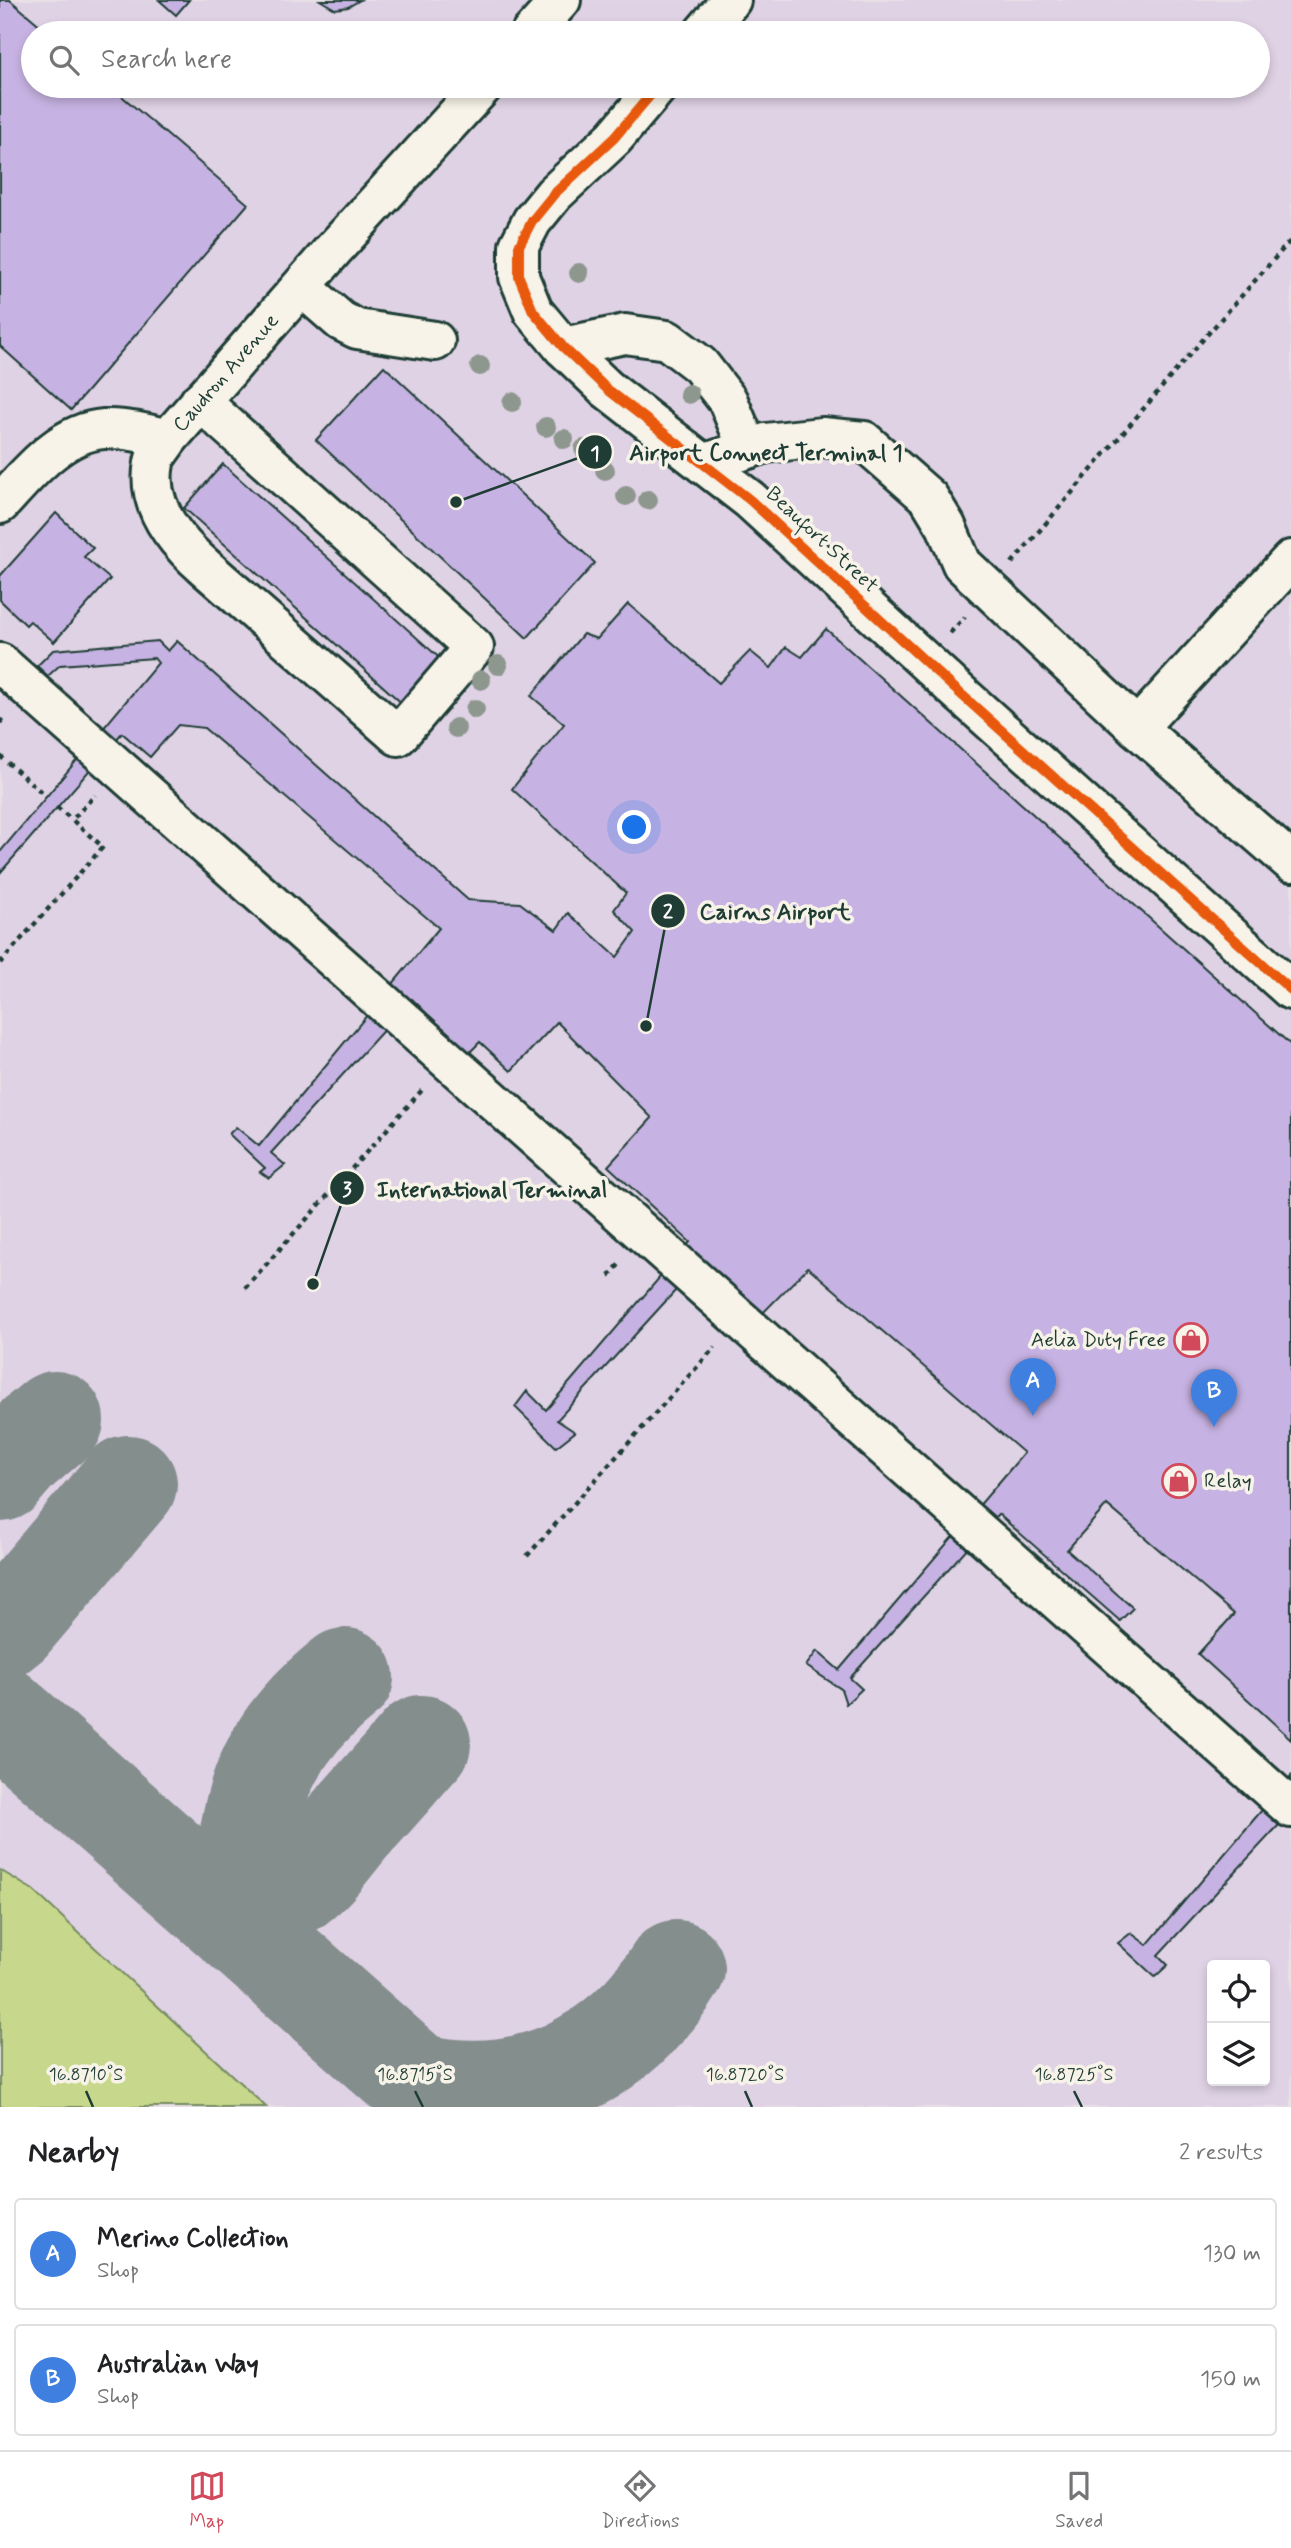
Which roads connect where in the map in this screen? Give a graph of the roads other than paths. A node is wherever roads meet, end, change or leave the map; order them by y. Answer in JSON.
{"nodes":[{"id":1,"x":561,"y":0,"type":"edge"},
{"id":2,"x":731,"y":0,"type":"edge"},
{"id":3,"x":542,"y":21,"type":"edge"},
{"id":4,"x":713,"y":21,"type":"edge"},
{"id":5,"x":472,"y":98,"type":"edge"},
{"id":6,"x":648,"y":98,"type":"edge"},
{"id":7,"x":302,"y":287,"type":"junction"},
{"id":8,"x":435,"y":341,"type":"dead end"},
{"id":9,"x":563,"y":348,"type":"junction"},
{"id":10,"x":200,"y":401,"type":"junction"},
{"id":11,"x":168,"y":439,"type":"junction"},
{"id":12,"x":748,"y":449,"type":"junction"},
{"id":13,"x":703,"y":464,"type":"junction"},
{"id":14,"x":0,"y":504,"type":"edge"},
{"id":15,"x":1291,"y":560,"type":"edge"},
{"id":16,"x":0,"y":663,"type":"edge"},
{"id":17,"x":1137,"y":728,"type":"junction"},
{"id":18,"x":1291,"y":863,"type":"edge"},
{"id":19,"x":1291,"y":990,"type":"edge"},
{"id":20,"x":1291,"y":1808,"type":"edge"}],
"edges":[{"from":1,"to":3,"type":"street"},
{"from":2,"to":4,"type":"street"},
{"from":5,"to":7,"type":"street","name":"Caudron Avenue"},
{"from":6,"to":9,"type":"street","name":"Beaufort Street"},
{"from":7,"to":8,"type":"street"},
{"from":7,"to":10,"type":"street","name":"Caudron Avenue"},
{"from":9,"to":12,"type":"street"},
{"from":9,"to":13,"type":"street","name":"Beaufort Street"},
{"from":10,"to":11,"type":"street","name":"Caudron Avenue"},
{"from":10,"to":11,"type":"street"},
{"from":11,"to":14,"type":"street","name":"Caudron Avenue"},
{"from":12,"to":13,"type":"street"},
{"from":12,"to":17,"type":"street"},
{"from":13,"to":19,"type":"street","name":"Beaufort Street"},
{"from":15,"to":17,"type":"street"},
{"from":16,"to":20,"type":"street"},
{"from":17,"to":18,"type":"street"}]}
